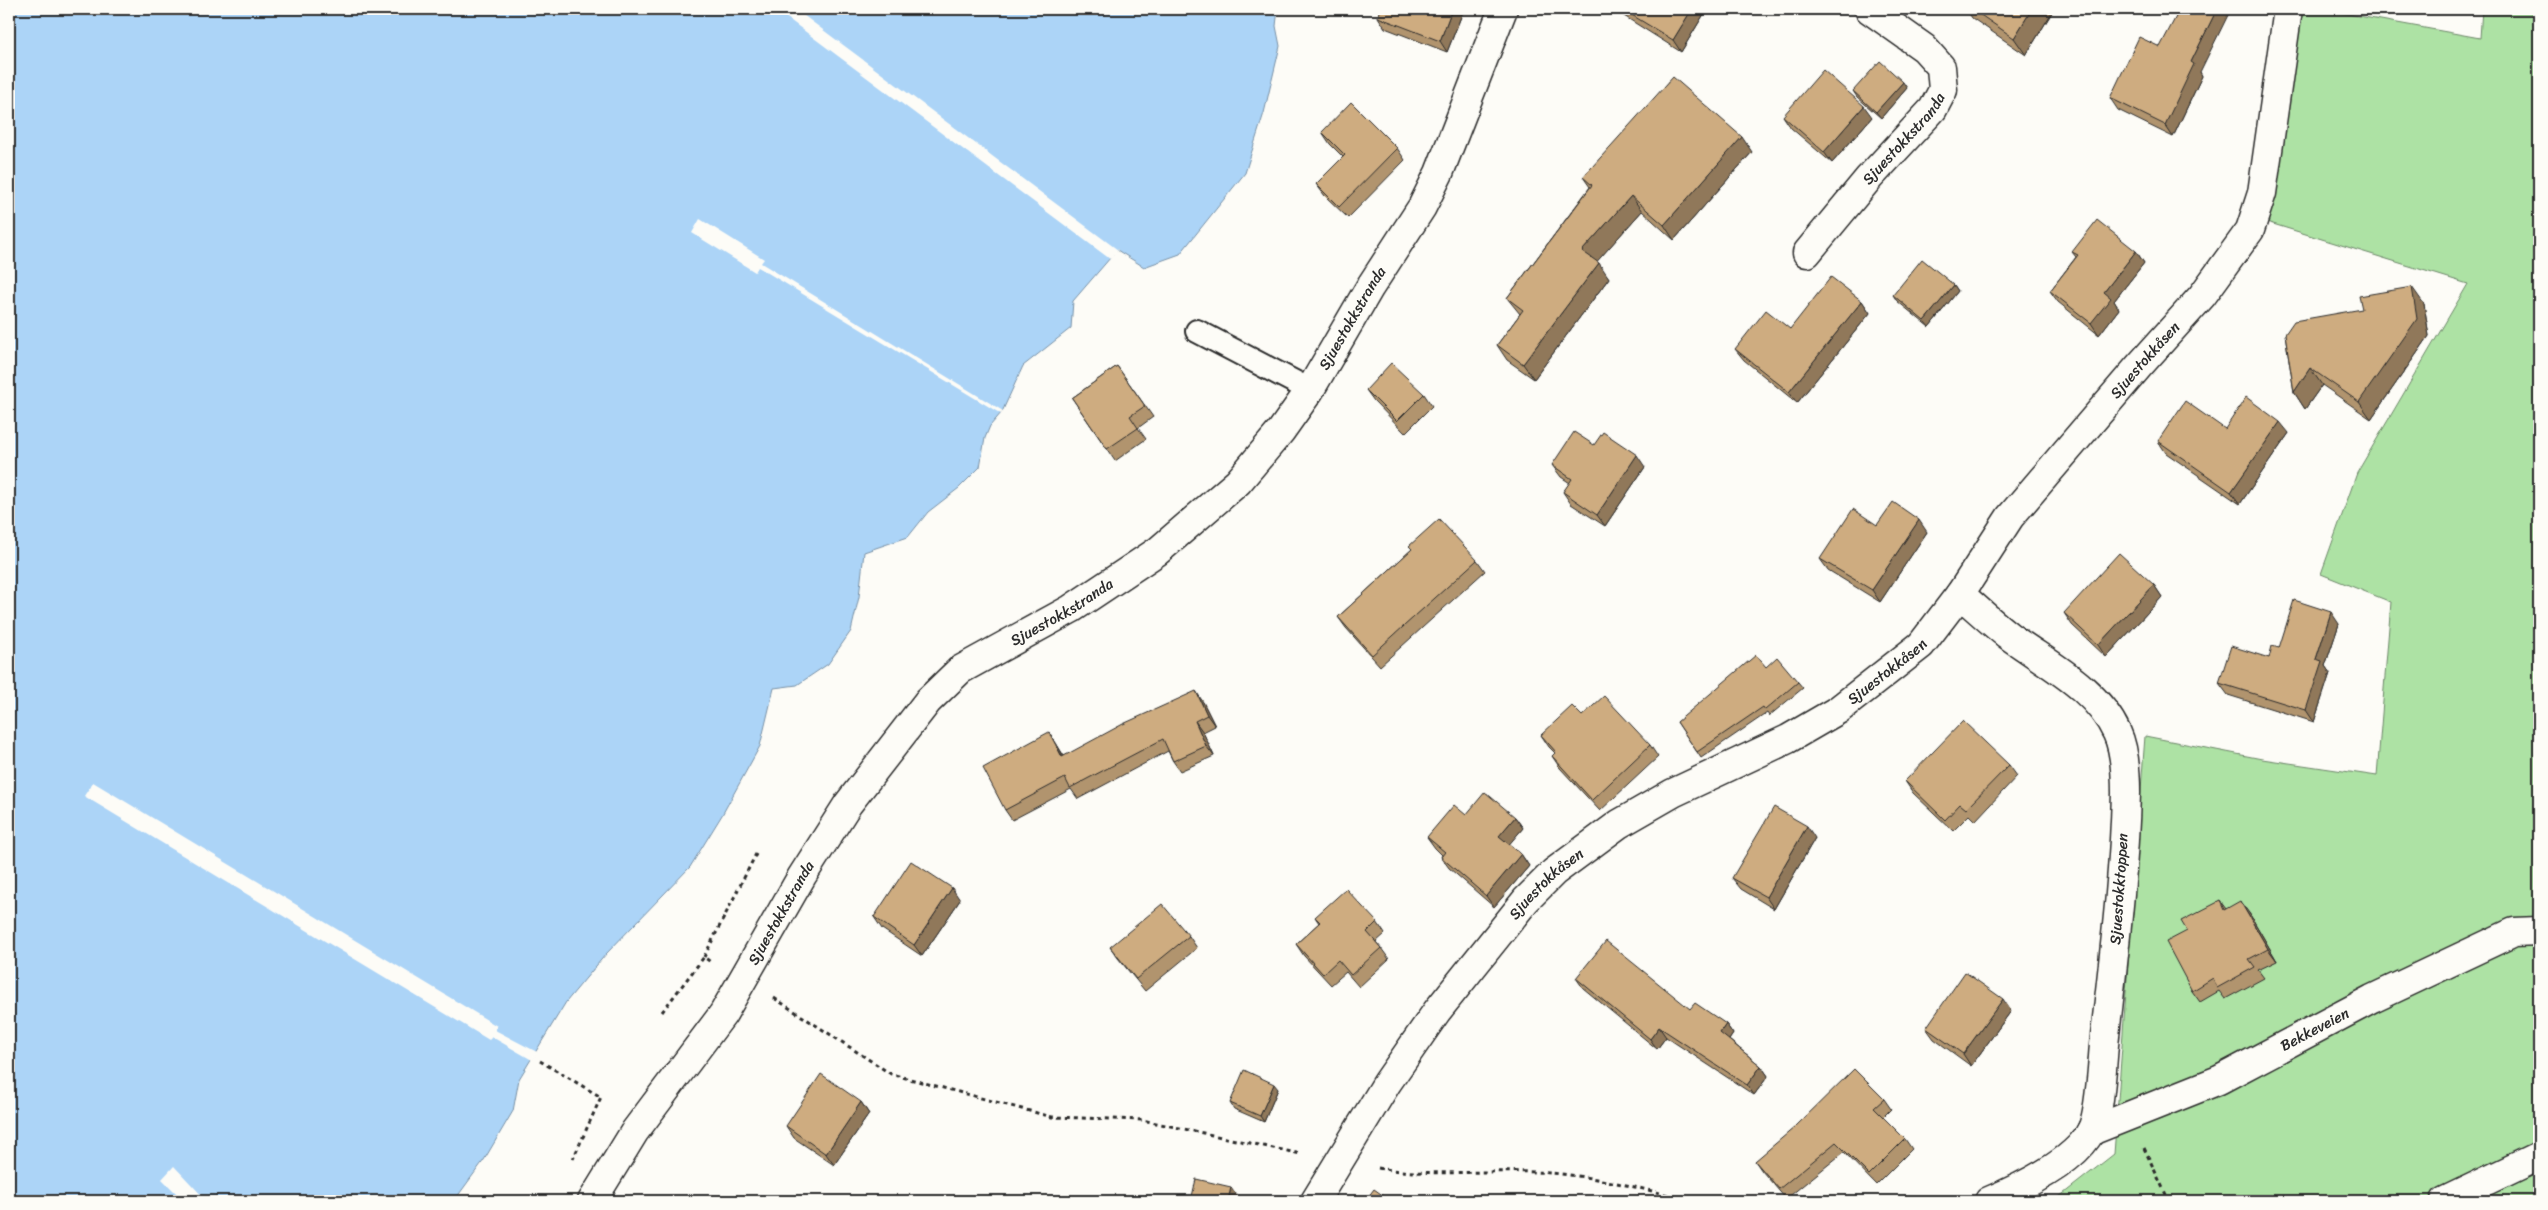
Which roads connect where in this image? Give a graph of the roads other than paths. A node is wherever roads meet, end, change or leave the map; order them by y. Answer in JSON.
{"nodes":[{"id":1,"x":1502,"y":9,"type":"edge"},
{"id":2,"x":1870,"y":9,"type":"edge"},
{"id":3,"x":2288,"y":9,"type":"edge"},
{"id":4,"x":1807,"y":253,"type":"dead end"},
{"id":5,"x":1196,"y":330,"type":"dead end"},
{"id":6,"x":1310,"y":390,"type":"junction"},
{"id":7,"x":1960,"y":594,"type":"junction"},
{"id":8,"x":2539,"y":931,"type":"edge"},
{"id":9,"x":2091,"y":1131,"type":"junction"},
{"id":10,"x":2539,"y":1156,"type":"edge"},
{"id":11,"x":594,"y":1197,"type":"edge"},
{"id":12,"x":1315,"y":1201,"type":"edge"},
{"id":13,"x":1989,"y":1201,"type":"edge"},
{"id":14,"x":2445,"y":1201,"type":"edge"}],
"edges":[{"from":1,"to":6,"type":"street","name":"Sjuestokkstranda"},
{"from":2,"to":4,"type":"street","name":"Sjuestokkstranda"},
{"from":3,"to":7,"type":"street","name":"Sjuestokkåsen"},
{"from":5,"to":6,"type":"lane"},
{"from":6,"to":11,"type":"street","name":"Sjuestokkstranda"},
{"from":7,"to":9,"type":"street","name":"Sjuestokktoppen"},
{"from":7,"to":12,"type":"street","name":"Sjuestokkåsen"},
{"from":8,"to":9,"type":"street","name":"Bekkeveien"},
{"from":9,"to":13,"type":"street","name":"Sjuestokktoppen"},
{"from":10,"to":14,"type":"street"}]}
